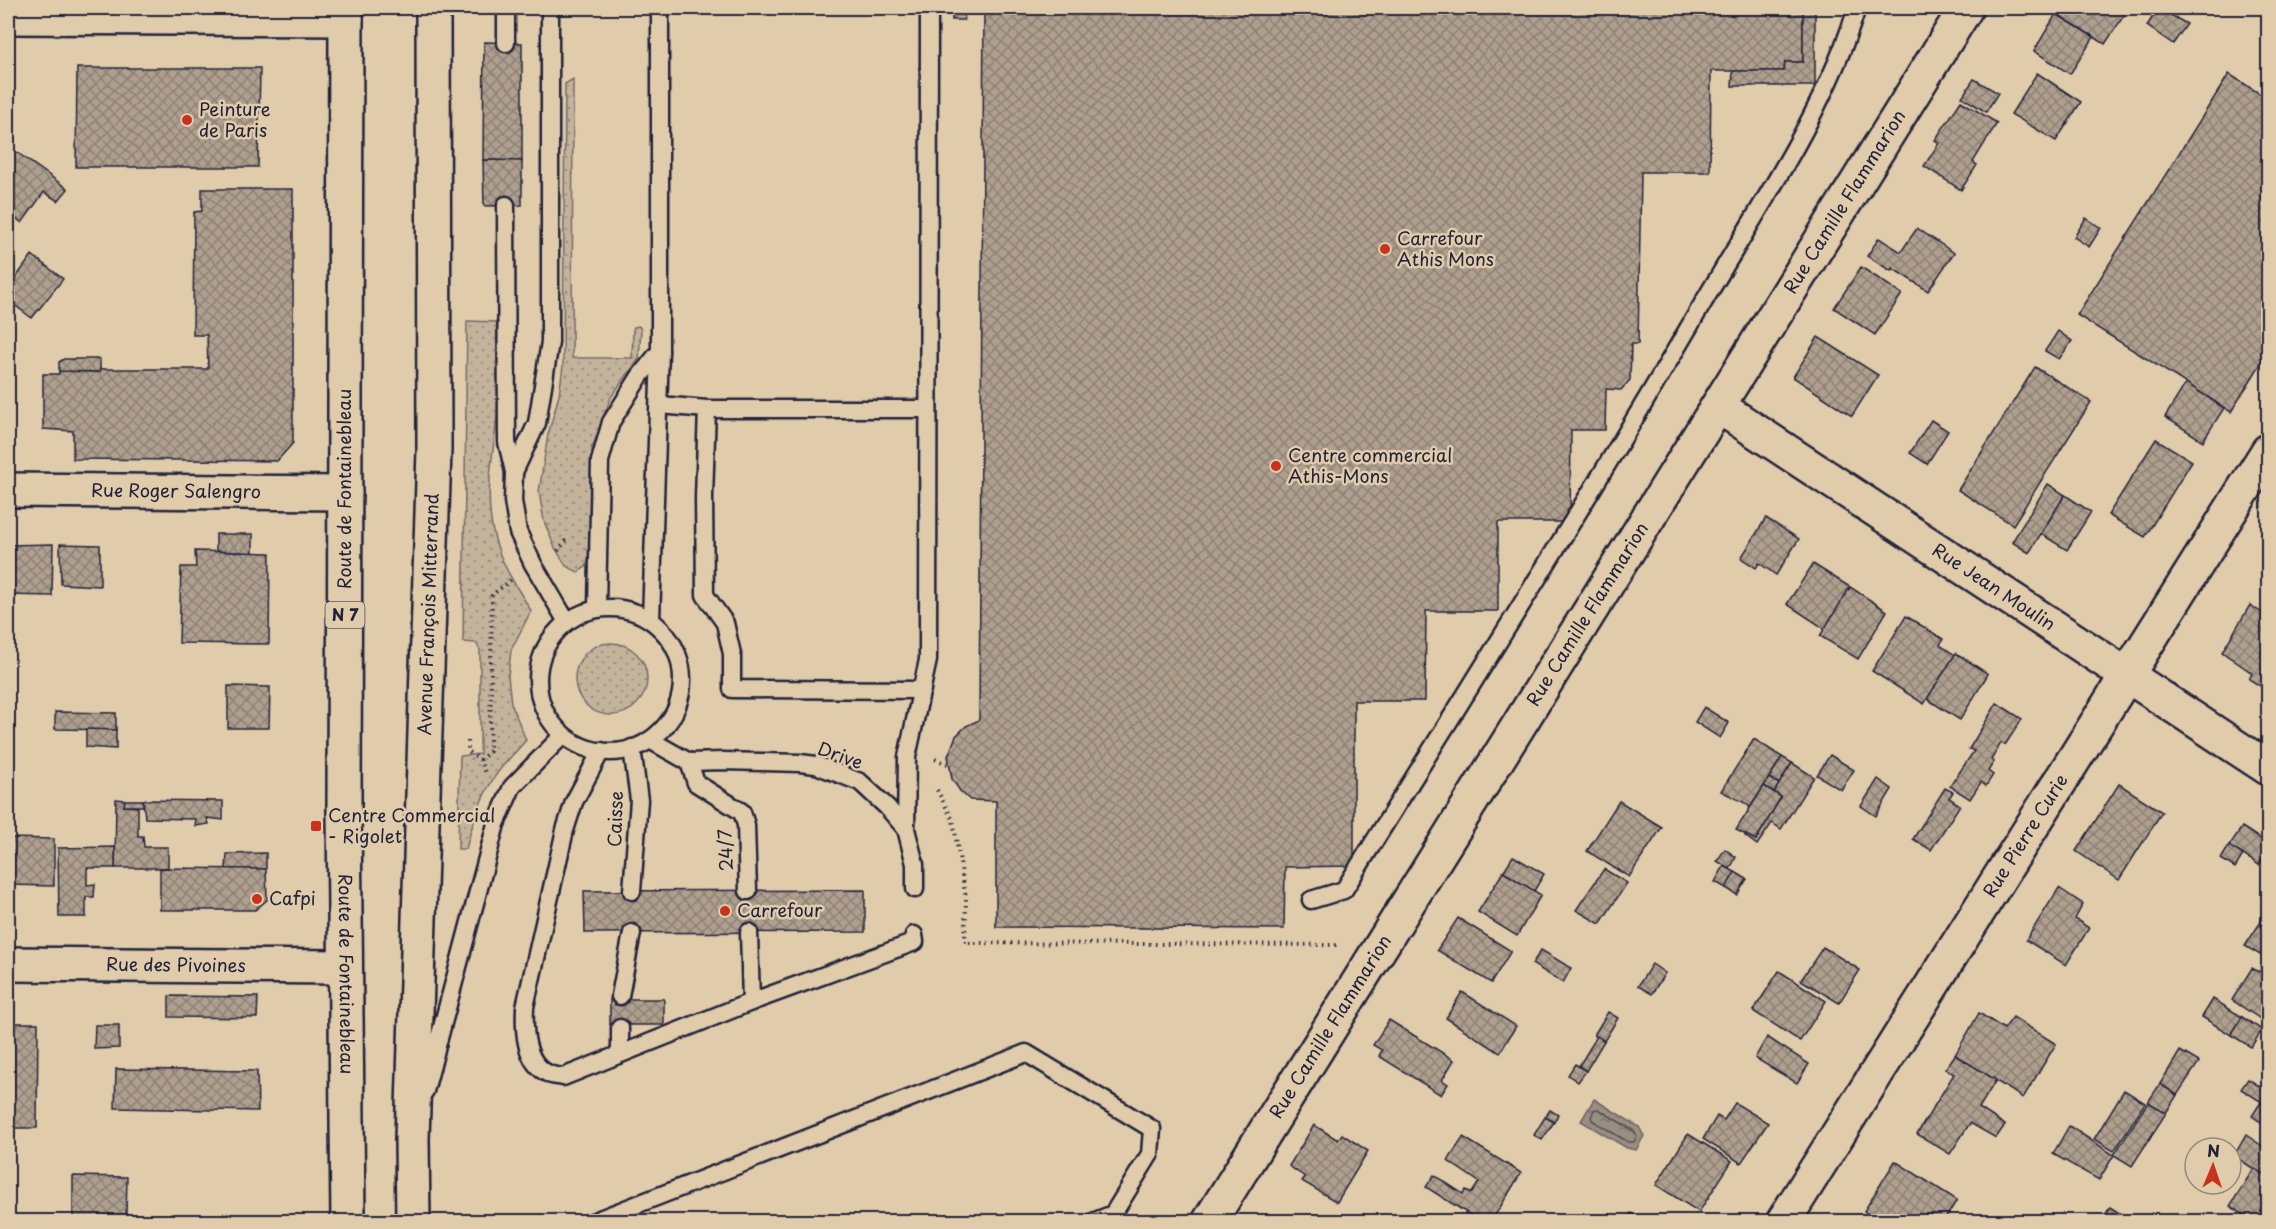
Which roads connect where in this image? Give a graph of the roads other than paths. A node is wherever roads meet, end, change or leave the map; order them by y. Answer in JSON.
{"nodes":[{"id":1,"x":433,"y":8,"type":"edge"},
{"id":2,"x":506,"y":8,"type":"edge"},
{"id":3,"x":550,"y":8,"type":"edge"},
{"id":4,"x":660,"y":8,"type":"edge"},
{"id":5,"x":929,"y":8,"type":"edge"},
{"id":6,"x":1857,"y":8,"type":"edge"},
{"id":7,"x":1966,"y":8,"type":"edge"},
{"id":8,"x":346,"y":13,"type":"edge"},
{"id":9,"x":14,"y":18,"type":"edge"},
{"id":10,"x":506,"y":43,"type":"dead end"},
{"id":11,"x":506,"y":205,"type":"dead end"},
{"id":12,"x":660,"y":351,"type":"junction"},
{"id":13,"x":659,"y":405,"type":"junction"},
{"id":14,"x":1718,"y":406,"type":"junction"},
{"id":15,"x":707,"y":409,"type":"junction"},
{"id":16,"x":927,"y":409,"type":"junction"},
{"id":17,"x":2268,"y":451,"type":"edge"},
{"id":18,"x":514,"y":472,"type":"junction"},
{"id":19,"x":8,"y":490,"type":"edge"},
{"id":20,"x":345,"y":493,"type":"junction"},
{"id":21,"x":597,"y":608,"type":"junction"},
{"id":22,"x":651,"y":620,"type":"junction"},
{"id":23,"x":567,"y":622,"type":"junction"},
{"id":24,"x":2128,"y":674,"type":"junction"},
{"id":25,"x":922,"y":690,"type":"junction"},
{"id":26,"x":563,"y":735,"type":"junction"},
{"id":27,"x":650,"y":740,"type":"junction"},
{"id":28,"x":632,"y":748,"type":"junction"},
{"id":29,"x":601,"y":751,"type":"junction"},
{"id":30,"x":690,"y":762,"type":"junction"},
{"id":31,"x":2268,"y":768,"type":"edge"},
{"id":32,"x":906,"y":829,"type":"junction"},
{"id":33,"x":915,"y":889,"type":"dead end"},
{"id":34,"x":632,"y":891,"type":"dead end"},
{"id":35,"x":748,"y":891,"type":"dead end"},
{"id":36,"x":1311,"y":900,"type":"dead end"},
{"id":37,"x":749,"y":932,"type":"dead end"},
{"id":38,"x":632,"y":933,"type":"dead end"},
{"id":39,"x":915,"y":938,"type":"dead end"},
{"id":40,"x":8,"y":964,"type":"edge"},
{"id":41,"x":345,"y":968,"type":"junction"},
{"id":42,"x":620,"y":996,"type":"dead end"},
{"id":43,"x":751,"y":1002,"type":"junction"},
{"id":44,"x":620,"y":1028,"type":"dead end"},
{"id":45,"x":620,"y":1053,"type":"junction"},
{"id":46,"x":412,"y":1139,"type":"junction"},
{"id":47,"x":348,"y":1221,"type":"edge"},
{"id":48,"x":413,"y":1221,"type":"edge"},
{"id":49,"x":592,"y":1221,"type":"edge"},
{"id":50,"x":1093,"y":1221,"type":"edge"},
{"id":51,"x":1209,"y":1221,"type":"edge"},
{"id":52,"x":1783,"y":1221,"type":"edge"}],
"edges":[{"from":1,"to":46,"type":"street","name":"Avenue François Mitterrand"},
{"from":2,"to":10,"type":"lane"},
{"from":3,"to":18,"type":"lane"},
{"from":4,"to":12,"type":"lane"},
{"from":5,"to":16,"type":"lane"},
{"from":6,"to":36,"type":"lane"},
{"from":7,"to":14,"type":"street","name":"Rue Camille Flammarion"},
{"from":8,"to":9,"type":"street"},
{"from":8,"to":20,"type":"street","name":"Route de Fontainebleau","number":"N 7"},
{"from":11,"to":18,"type":"lane"},
{"from":12,"to":13,"type":"lane"},
{"from":12,"to":21,"type":"lane"},
{"from":13,"to":15,"type":"lane"},
{"from":13,"to":22,"type":"lane"},
{"from":14,"to":24,"type":"street","name":"Rue Jean Moulin"},
{"from":14,"to":51,"type":"street","name":"Rue Camille Flammarion"},
{"from":15,"to":16,"type":"lane"},
{"from":15,"to":25,"type":"lane"},
{"from":16,"to":25,"type":"lane"},
{"from":17,"to":24,"type":"street","name":"Rue Pierre Curie"},
{"from":18,"to":23,"type":"lane"},
{"from":19,"to":20,"type":"street","name":"Rue Roger Salengro"},
{"from":20,"to":41,"type":"street","name":"Route de Fontainebleau","number":"N 7"},
{"from":21,"to":22,"type":"lane"},
{"from":21,"to":23,"type":"lane"},
{"from":22,"to":27,"type":"lane"},
{"from":23,"to":26,"type":"lane"},
{"from":24,"to":31,"type":"street","name":"Rue Jean Moulin"},
{"from":24,"to":52,"type":"street","name":"Rue Pierre Curie"},
{"from":25,"to":32,"type":"lane"},
{"from":26,"to":29,"type":"lane"},
{"from":26,"to":46,"type":"lane"},
{"from":27,"to":28,"type":"lane"},
{"from":27,"to":30,"type":"lane"},
{"from":28,"to":29,"type":"lane"},
{"from":28,"to":34,"type":"lane","name":"Caisse"},
{"from":29,"to":45,"type":"lane"},
{"from":30,"to":32,"type":"lane","name":"Drive"},
{"from":30,"to":35,"type":"lane","name":"24/7"},
{"from":32,"to":33,"type":"lane","name":"Drive"},
{"from":37,"to":43,"type":"lane"},
{"from":38,"to":42,"type":"lane"},
{"from":39,"to":43,"type":"lane"},
{"from":40,"to":41,"type":"street","name":"Rue des Pivoines"},
{"from":41,"to":47,"type":"street","name":"Route de Fontainebleau","number":"N 7"},
{"from":43,"to":45,"type":"lane"},
{"from":44,"to":45,"type":"lane"},
{"from":46,"to":48,"type":"street","name":"Avenue François Mitterrand"},
{"from":49,"to":50,"type":"lane"}]}
